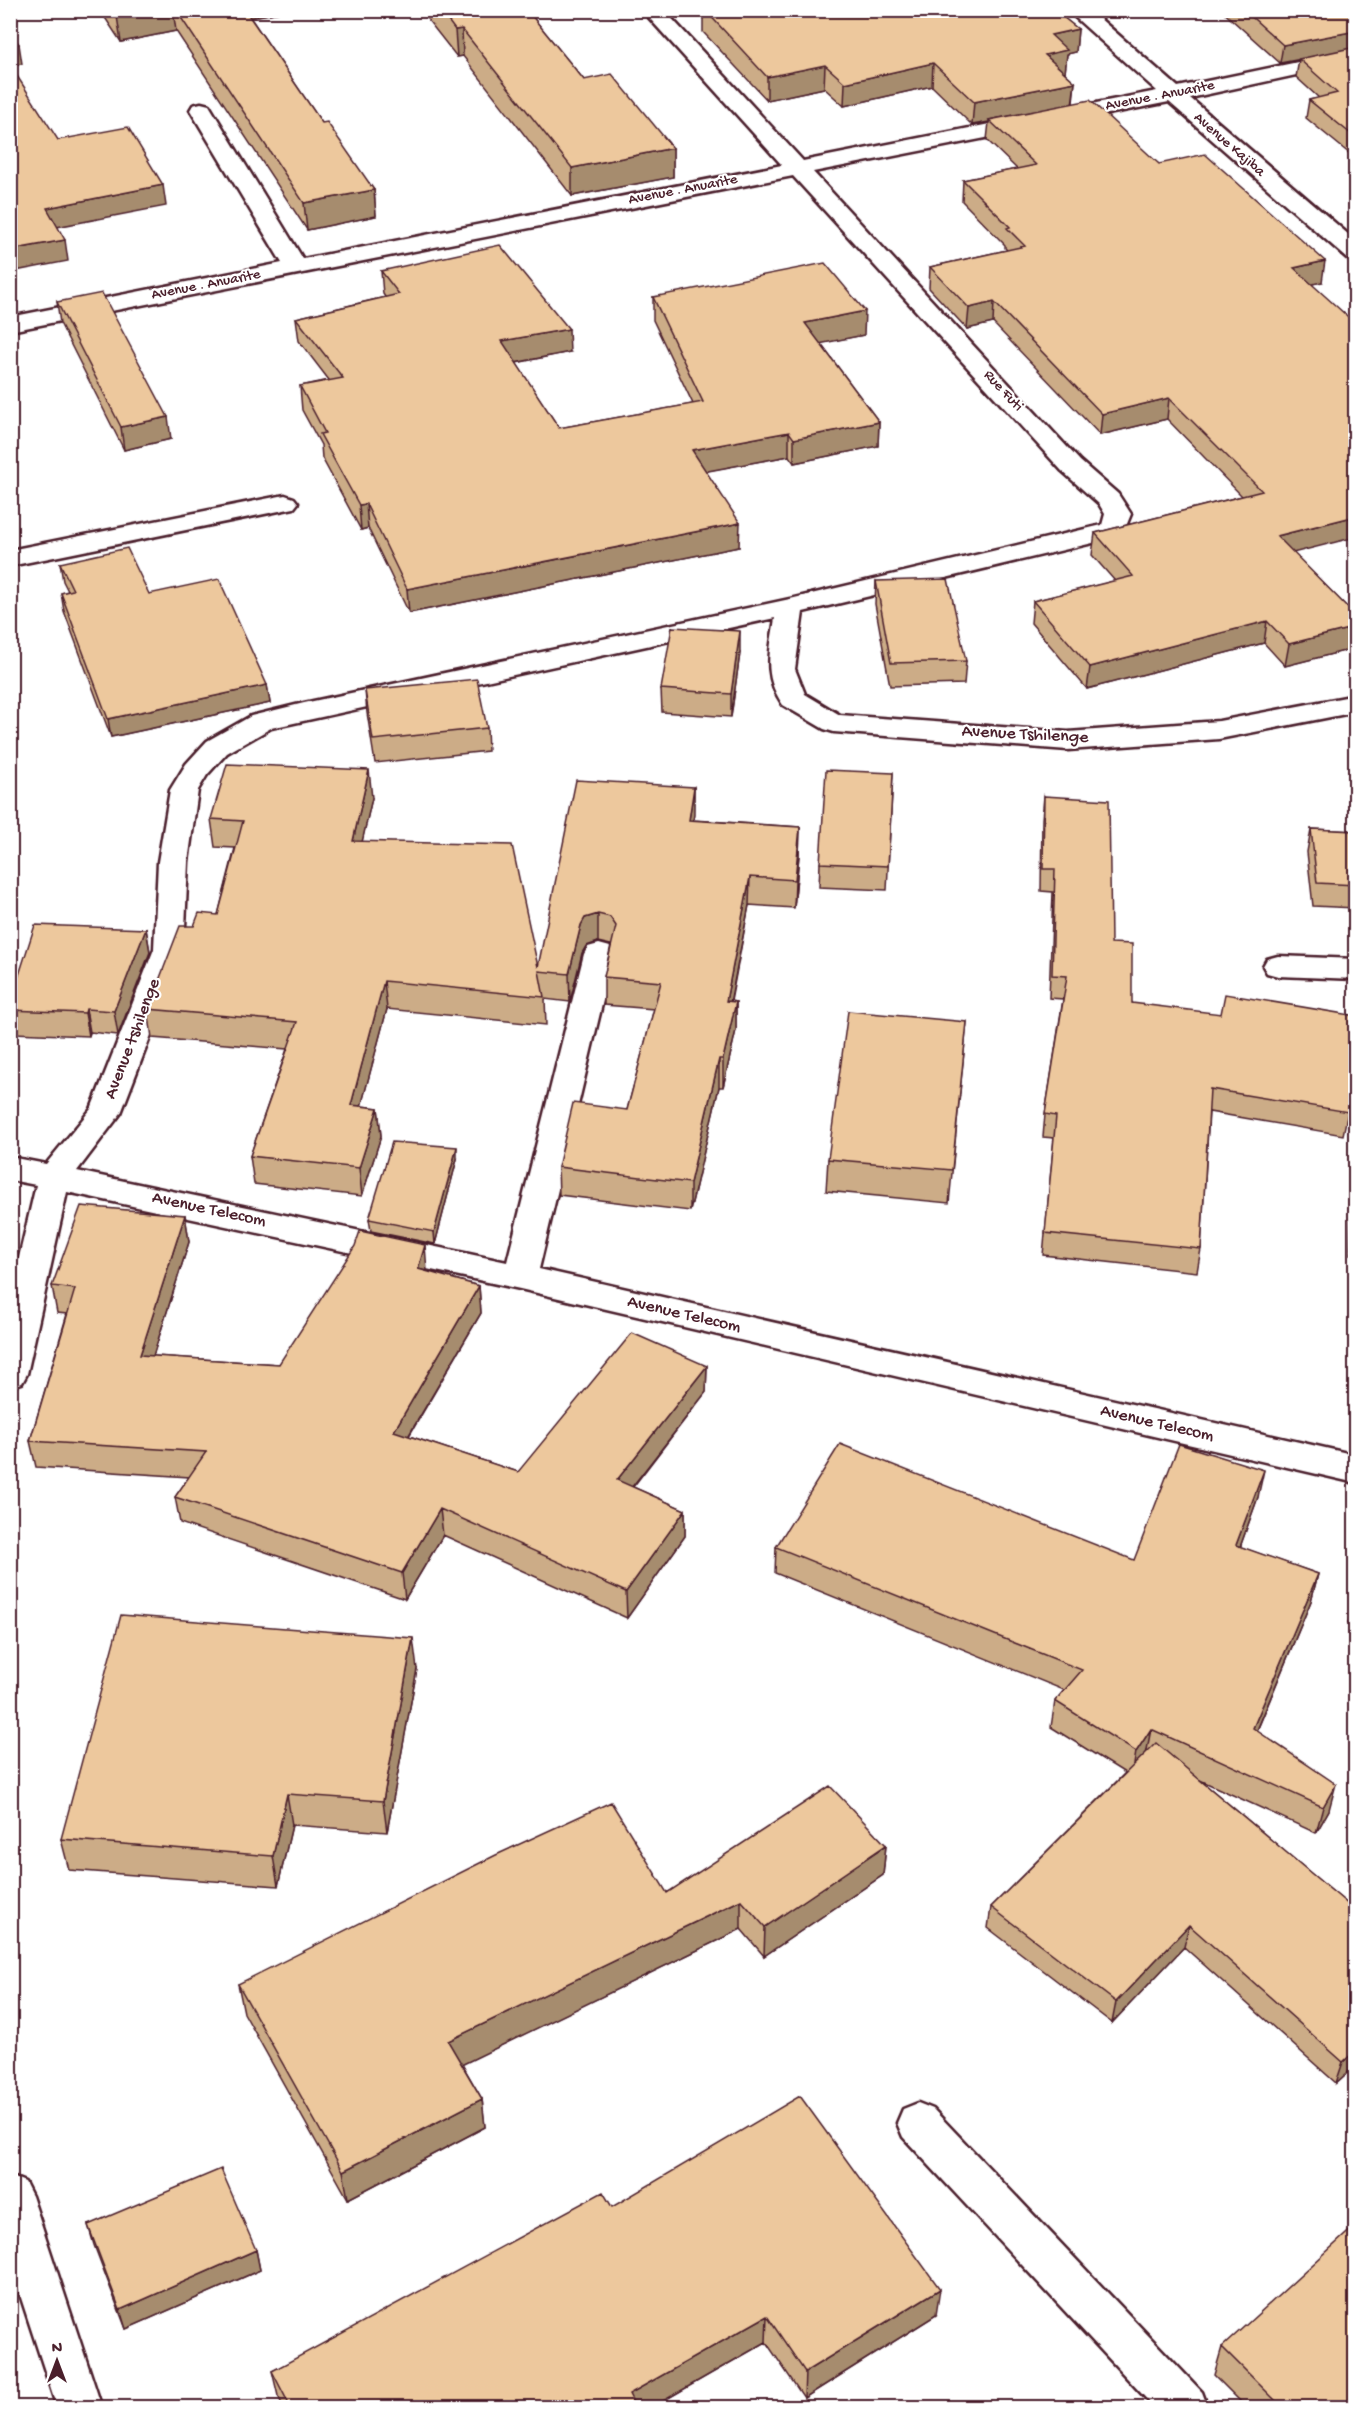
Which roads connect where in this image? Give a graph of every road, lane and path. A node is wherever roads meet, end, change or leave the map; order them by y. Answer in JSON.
{"nodes":[{"id":1,"x":652,"y":10,"type":"edge"},
{"id":2,"x":1077,"y":10,"type":"edge"},
{"id":3,"x":1356,"y":56,"type":"edge"},
{"id":4,"x":1172,"y":94,"type":"junction"},
{"id":5,"x":201,"y":110,"type":"dead end"},
{"id":6,"x":795,"y":168,"type":"junction"},
{"id":7,"x":1356,"y":254,"type":"edge"},
{"id":8,"x":296,"y":267,"type":"junction"},
{"id":9,"x":10,"y":324,"type":"edge"},
{"id":10,"x":285,"y":503,"type":"dead end"},
{"id":11,"x":10,"y":558,"type":"edge"},
{"id":12,"x":790,"y":608,"type":"junction"},
{"id":13,"x":1356,"y":703,"type":"edge"},
{"id":14,"x":599,"y":954,"type":"dead end"},
{"id":15,"x":1278,"y":966,"type":"dead end"},
{"id":16,"x":1356,"y":969,"type":"edge"},
{"id":17,"x":10,"y":1168,"type":"edge"},
{"id":18,"x":54,"y":1177,"type":"junction"},
{"id":19,"x":520,"y":1277,"type":"junction"},
{"id":20,"x":10,"y":1374,"type":"edge"},
{"id":21,"x":1356,"y":1469,"type":"edge"},
{"id":22,"x":918,"y":2123,"type":"dead end"},
{"id":23,"x":10,"y":2196,"type":"edge"},
{"id":24,"x":80,"y":2408,"type":"edge"},
{"id":25,"x":1186,"y":2408,"type":"edge"}],
"edges":[{"from":1,"to":6,"type":"street","name":"Rue Futi"},
{"from":2,"to":4,"type":"street","name":"Avenue Kajiba"},
{"from":3,"to":4,"type":"street","name":"Avenue . Anuarite"},
{"from":4,"to":6,"type":"street","name":"Avenue . Anuarite"},
{"from":4,"to":7,"type":"street","name":"Avenue Kajiba"},
{"from":5,"to":8,"type":"street"},
{"from":6,"to":8,"type":"street","name":"Avenue . Anuarite"},
{"from":6,"to":12,"type":"street","name":"Rue Futi"},
{"from":8,"to":9,"type":"street","name":"Avenue . Anuarite"},
{"from":10,"to":11,"type":"street"},
{"from":12,"to":13,"type":"street","name":"Avenue Tshilenge"},
{"from":12,"to":18,"type":"street","name":"Avenue tshilenge"},
{"from":14,"to":19,"type":"street"},
{"from":15,"to":16,"type":"street"},
{"from":17,"to":18,"type":"street","name":"Avenue Telecom"},
{"from":18,"to":19,"type":"street","name":"Avenue Telecom"},
{"from":18,"to":20,"type":"street","name":"Avenue tshilenge"},
{"from":19,"to":21,"type":"street","name":"Avenue Telecom"},
{"from":22,"to":25,"type":"street"},
{"from":23,"to":24,"type":"street"}]}
